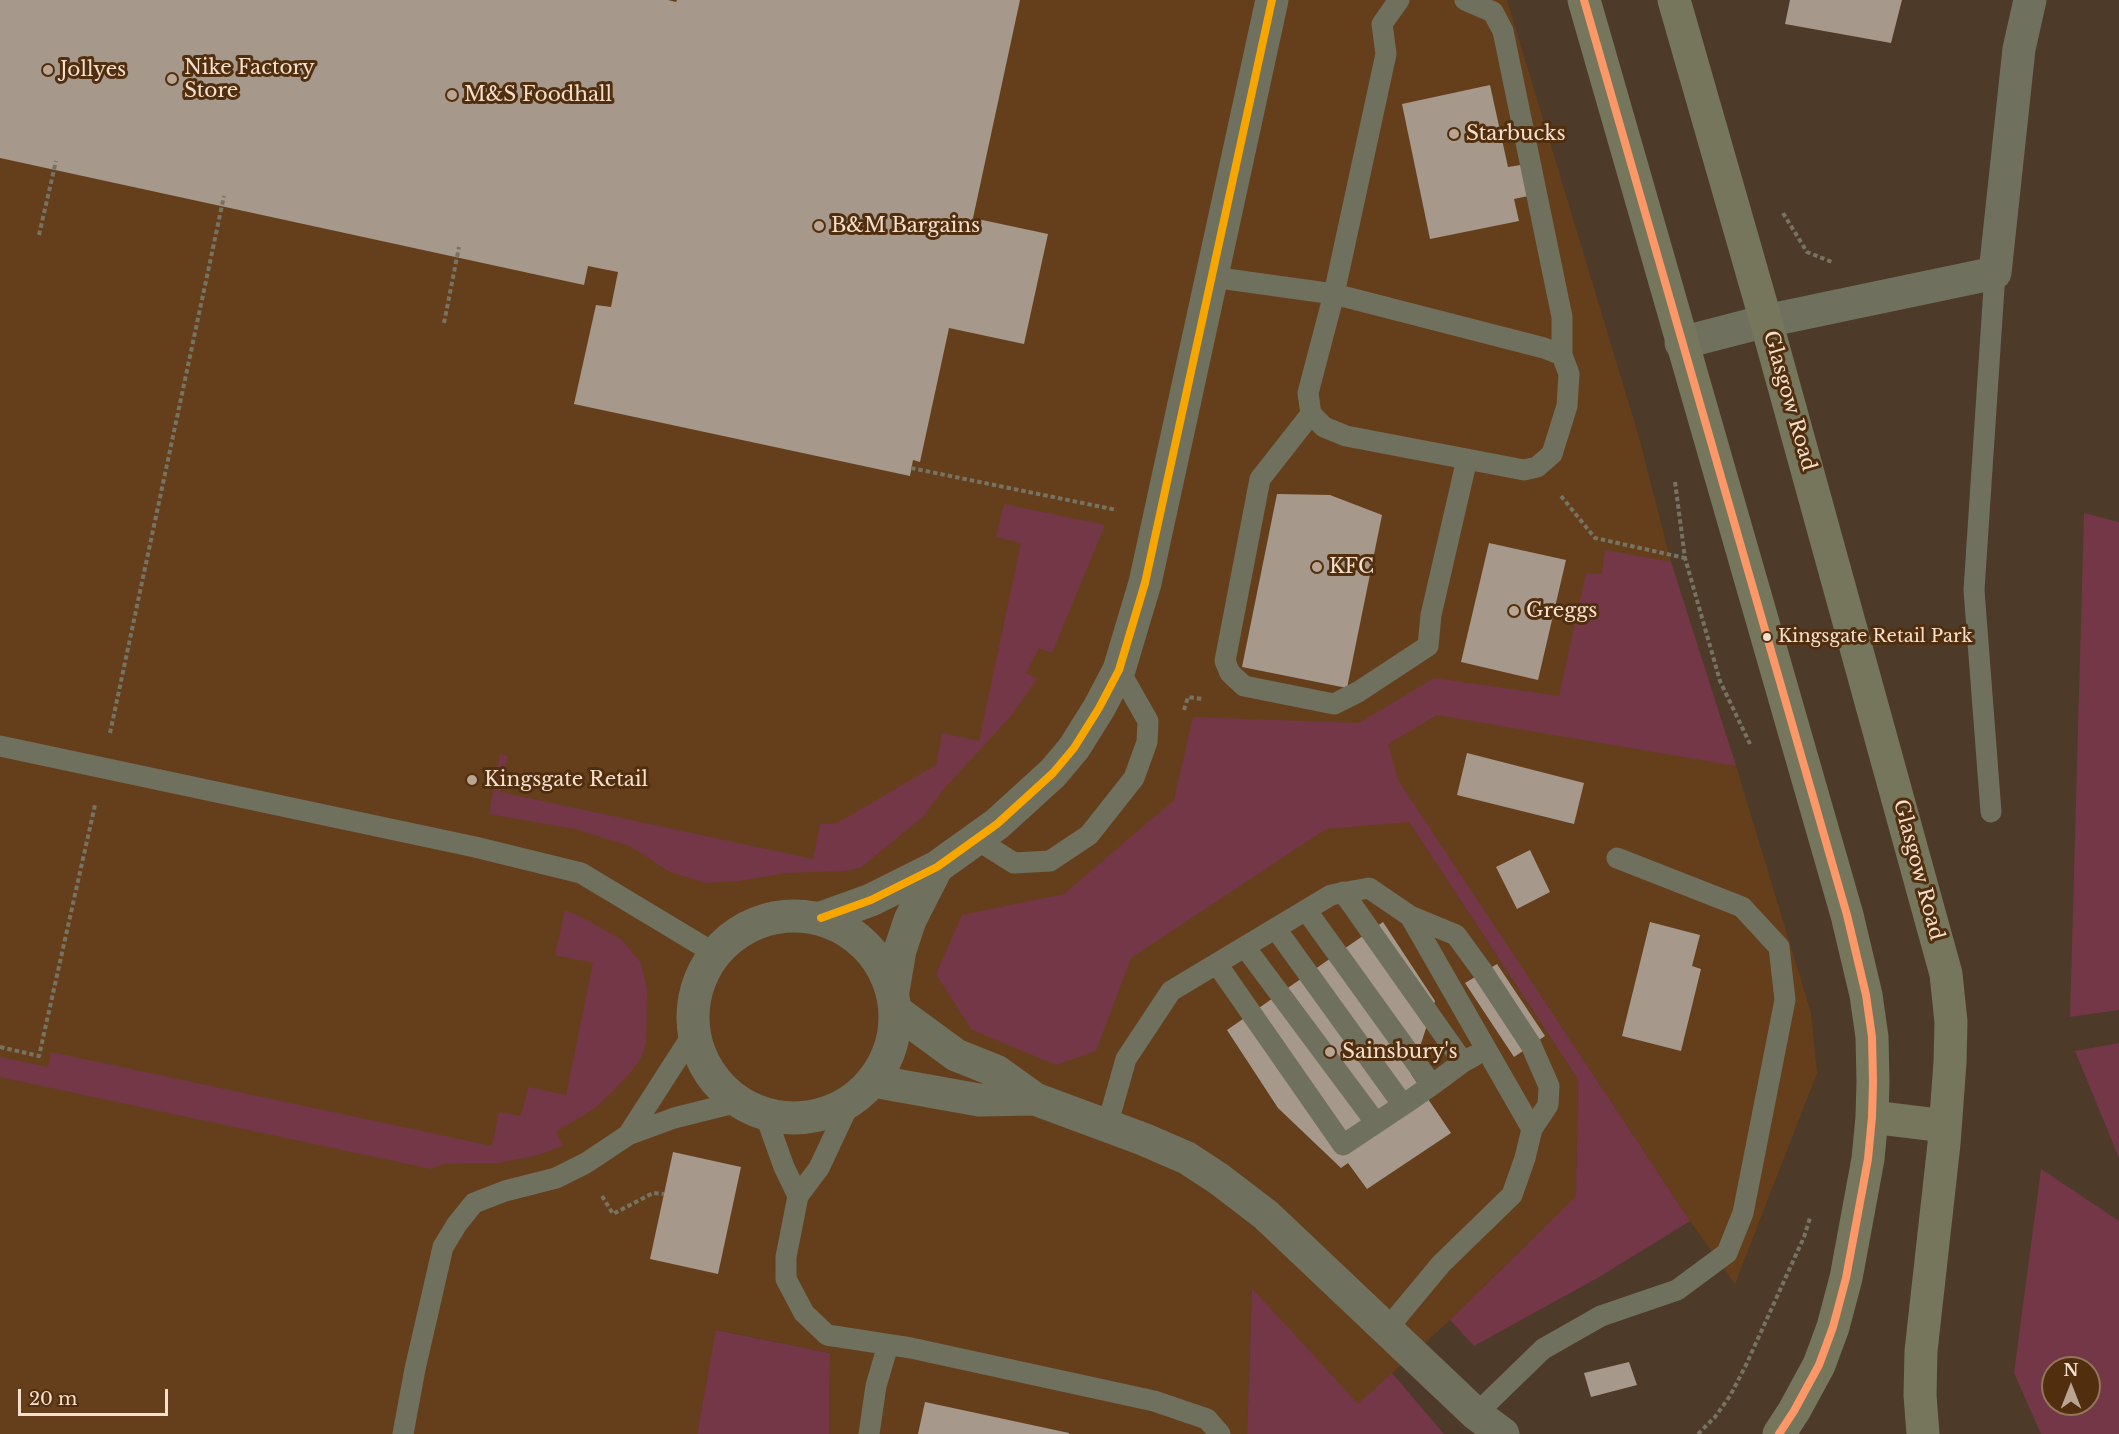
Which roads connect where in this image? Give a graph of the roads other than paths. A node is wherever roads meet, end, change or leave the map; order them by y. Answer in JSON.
{"nodes":[{"id":1,"x":1272,"y":0,"type":"edge"},
{"id":2,"x":1399,"y":0,"type":"edge"},
{"id":3,"x":1465,"y":0,"type":"edge"},
{"id":4,"x":1584,"y":0,"type":"edge"},
{"id":5,"x":1674,"y":0,"type":"edge"},
{"id":6,"x":2030,"y":0,"type":"edge"},
{"id":7,"x":1995,"y":273,"type":"junction"},
{"id":8,"x":1212,"y":277,"type":"junction"},
{"id":9,"x":1334,"y":294,"type":"junction"},
{"id":10,"x":1766,"y":321,"type":"junction"},
{"id":11,"x":1682,"y":343,"type":"junction"},
{"id":12,"x":1562,"y":355,"type":"junction"},
{"id":13,"x":1311,"y":414,"type":"junction"},
{"id":14,"x":1467,"y":459,"type":"junction"},
{"id":15,"x":1119,"y":670,"type":"junction"},
{"id":16,"x":0,"y":746,"type":"edge"},
{"id":17,"x":1991,"y":812,"type":"dead end"},
{"id":18,"x":976,"y":839,"type":"junction"},
{"id":19,"x":1617,"y":858,"type":"dead end"},
{"id":20,"x":937,"y":867,"type":"junction"},
{"id":21,"x":1343,"y":892,"type":"junction"},
{"id":22,"x":1305,"y":910,"type":"junction"},
{"id":23,"x":1410,"y":916,"type":"junction"},
{"id":24,"x":821,"y":918,"type":"junction"},
{"id":25,"x":1276,"y":929,"type":"junction"},
{"id":26,"x":1245,"y":947,"type":"junction"},
{"id":27,"x":714,"y":953,"type":"junction"},
{"id":28,"x":1217,"y":964,"type":"junction"},
{"id":29,"x":894,"y":1001,"type":"junction"},
{"id":30,"x":693,"y":1034,"type":"junction"},
{"id":31,"x":1487,"y":1048,"type":"junction"},
{"id":32,"x":1463,"y":1062,"type":"junction"},
{"id":33,"x":1432,"y":1085,"type":"junction"},
{"id":34,"x":862,"y":1091,"type":"junction"},
{"id":35,"x":1035,"y":1099,"type":"junction"},
{"id":36,"x":1403,"y":1105,"type":"junction"},
{"id":37,"x":752,"y":1108,"type":"junction"},
{"id":38,"x":1872,"y":1117,"type":"junction"},
{"id":39,"x":1376,"y":1123,"type":"junction"},
{"id":40,"x":1107,"y":1126,"type":"junction"},
{"id":41,"x":1945,"y":1126,"type":"junction"},
{"id":42,"x":1532,"y":1129,"type":"junction"},
{"id":43,"x":628,"y":1135,"type":"junction"},
{"id":44,"x":798,"y":1196,"type":"junction"},
{"id":45,"x":1387,"y":1329,"type":"junction"},
{"id":46,"x":888,"y":1345,"type":"junction"},
{"id":47,"x":1495,"y":1429,"type":"edge"},
{"id":48,"x":403,"y":1434,"type":"edge"},
{"id":49,"x":869,"y":1434,"type":"edge"},
{"id":50,"x":1220,"y":1434,"type":"edge"},
{"id":51,"x":1779,"y":1434,"type":"edge"},
{"id":52,"x":1923,"y":1434,"type":"edge"}],
"edges":[{"from":1,"to":8,"type":"street"},
{"from":2,"to":9,"type":"lane"},
{"from":3,"to":12,"type":"lane"},
{"from":4,"to":11,"type":"main road"},
{"from":5,"to":10,"type":"main road","name":"Glasgow Road"},
{"from":6,"to":7,"type":"street"},
{"from":7,"to":10,"type":"street","name":"Glasgow Road"},
{"from":7,"to":17,"type":"lane"},
{"from":8,"to":9,"type":"lane"},
{"from":8,"to":15,"type":"street"},
{"from":9,"to":12,"type":"lane"},
{"from":9,"to":13,"type":"lane"},
{"from":10,"to":11,"type":"street","name":"Glasgow Road"},
{"from":10,"to":41,"type":"main road","name":"Glasgow Road"},
{"from":11,"to":38,"type":"main road"},
{"from":12,"to":14,"type":"lane"},
{"from":13,"to":14,"type":"lane"},
{"from":13,"to":14,"type":"lane"},
{"from":15,"to":18,"type":"street"},
{"from":15,"to":18,"type":"lane"},
{"from":16,"to":27,"type":"lane"},
{"from":18,"to":20,"type":"street"},
{"from":19,"to":47,"type":"lane"},
{"from":20,"to":24,"type":"street"},
{"from":20,"to":29,"type":"street"},
{"from":21,"to":22,"type":"lane"},
{"from":21,"to":23,"type":"lane"},
{"from":21,"to":32,"type":"lane"},
{"from":22,"to":25,"type":"lane"},
{"from":22,"to":33,"type":"lane"},
{"from":23,"to":31,"type":"lane"},
{"from":23,"to":42,"type":"lane"},
{"from":24,"to":27,"type":"street"},
{"from":24,"to":29,"type":"street"},
{"from":25,"to":26,"type":"lane"},
{"from":25,"to":36,"type":"lane"},
{"from":26,"to":28,"type":"lane"},
{"from":26,"to":39,"type":"lane"},
{"from":27,"to":30,"type":"street"},
{"from":28,"to":39,"type":"lane"},
{"from":28,"to":40,"type":"lane"},
{"from":29,"to":34,"type":"street"},
{"from":29,"to":35,"type":"street"},
{"from":30,"to":37,"type":"street"},
{"from":30,"to":43,"type":"lane"},
{"from":31,"to":32,"type":"lane"},
{"from":31,"to":42,"type":"lane"},
{"from":32,"to":33,"type":"lane"},
{"from":33,"to":36,"type":"lane"},
{"from":34,"to":35,"type":"street"},
{"from":34,"to":37,"type":"street"},
{"from":34,"to":44,"type":"lane"},
{"from":35,"to":40,"type":"street"},
{"from":36,"to":39,"type":"lane"},
{"from":37,"to":43,"type":"lane"},
{"from":37,"to":44,"type":"lane"},
{"from":38,"to":41,"type":"main road"},
{"from":38,"to":51,"type":"main road"},
{"from":40,"to":45,"type":"street"},
{"from":41,"to":52,"type":"main road","name":"Glasgow Road"},
{"from":42,"to":45,"type":"lane"},
{"from":43,"to":48,"type":"lane"},
{"from":44,"to":46,"type":"lane"},
{"from":45,"to":47,"type":"street"},
{"from":46,"to":49,"type":"lane"},
{"from":46,"to":50,"type":"lane"}]}
